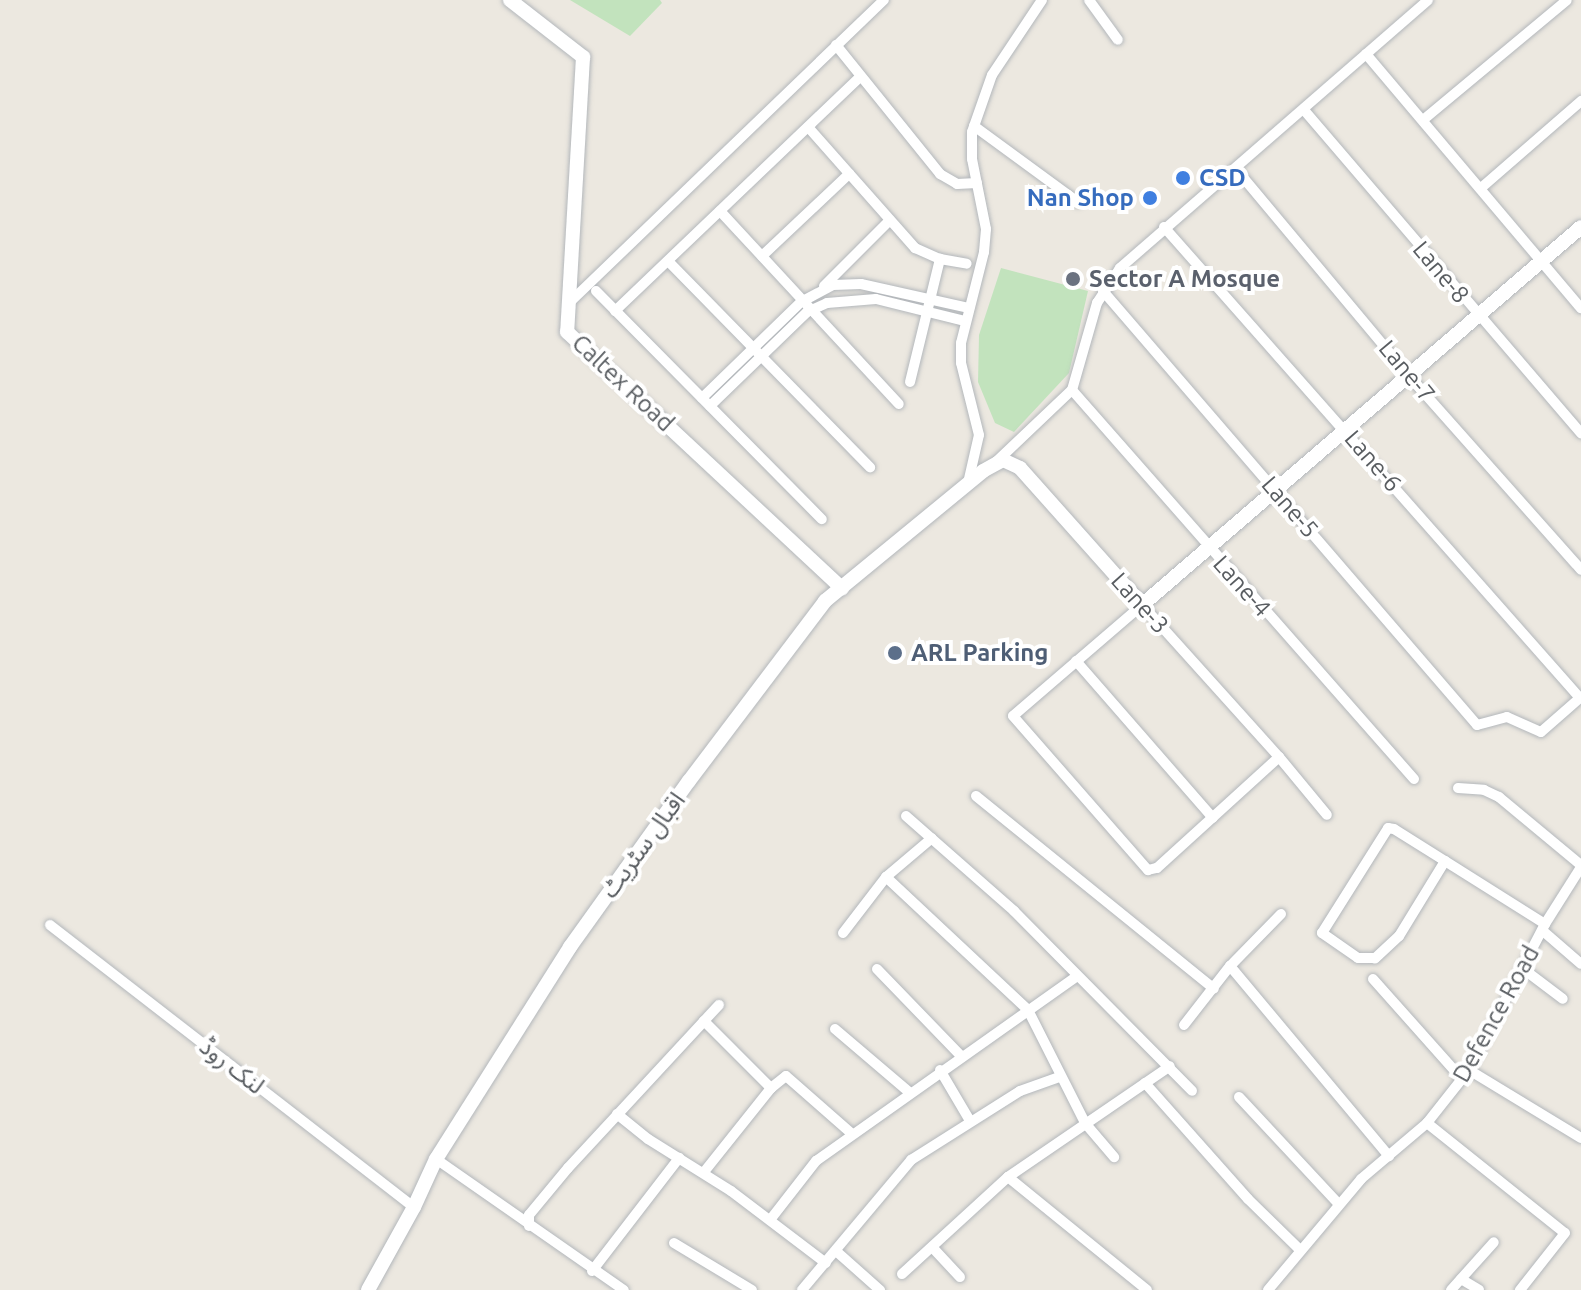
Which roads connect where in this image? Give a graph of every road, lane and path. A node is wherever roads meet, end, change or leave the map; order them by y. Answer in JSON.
{"nodes":[{"id":1,"x":510,"y":0,"type":"edge"},
{"id":2,"x":884,"y":0,"type":"edge"},
{"id":3,"x":1042,"y":0,"type":"edge"},
{"id":4,"x":1089,"y":0,"type":"edge"},
{"id":5,"x":1428,"y":0,"type":"edge"},
{"id":6,"x":1567,"y":0,"type":"edge"},
{"id":7,"x":1118,"y":40,"type":"dead end"},
{"id":8,"x":836,"y":45,"type":"junction"},
{"id":9,"x":1366,"y":54,"type":"junction"},
{"id":10,"x":860,"y":77,"type":"junction"},
{"id":11,"x":1581,"y":101,"type":"edge"},
{"id":12,"x":1304,"y":110,"type":"junction"},
{"id":13,"x":1423,"y":120,"type":"junction"},
{"id":14,"x":974,"y":126,"type":"junction"},
{"id":15,"x":808,"y":127,"type":"junction"},
{"id":16,"x":1236,"y":169,"type":"junction"},
{"id":17,"x":849,"y":174,"type":"junction"},
{"id":18,"x":977,"y":183,"type":"junction"},
{"id":19,"x":1481,"y":188,"type":"junction"},
{"id":20,"x":1078,"y":202,"type":"dead end"},
{"id":21,"x":720,"y":211,"type":"junction"},
{"id":22,"x":890,"y":220,"type":"junction"},
{"id":23,"x":1164,"y":227,"type":"junction"},
{"id":24,"x":1581,"y":227,"type":"edge"},
{"id":25,"x":762,"y":256,"type":"junction"},
{"id":26,"x":940,"y":259,"type":"junction"},
{"id":27,"x":668,"y":261,"type":"junction"},
{"id":28,"x":1540,"y":262,"type":"junction"},
{"id":29,"x":967,"y":264,"type":"dead end"},
{"id":30,"x":596,"y":291,"type":"dead end"},
{"id":31,"x":820,"y":291,"type":"junction"},
{"id":32,"x":1103,"y":291,"type":"junction"},
{"id":33,"x":929,"y":299,"type":"junction"},
{"id":34,"x":803,"y":300,"type":"junction"},
{"id":35,"x":569,"y":303,"type":"junction"},
{"id":36,"x":969,"y":308,"type":"junction"},
{"id":37,"x":1581,"y":308,"type":"edge"},
{"id":38,"x":811,"y":310,"type":"junction"},
{"id":39,"x":615,"y":311,"type":"junction"},
{"id":40,"x":926,"y":312,"type":"junction"},
{"id":41,"x":1479,"y":315,"type":"junction"},
{"id":42,"x":965,"y":321,"type":"junction"},
{"id":43,"x":758,"y":351,"type":"junction"},
{"id":44,"x":1409,"y":376,"type":"junction"},
{"id":45,"x":910,"y":382,"type":"dead end"},
{"id":46,"x":1072,"y":390,"type":"junction"},
{"id":47,"x":706,"y":402,"type":"junction"},
{"id":48,"x":899,"y":404,"type":"dead end"},
{"id":49,"x":1346,"y":430,"type":"junction"},
{"id":50,"x":1581,"y":433,"type":"edge"},
{"id":51,"x":996,"y":462,"type":"junction"},
{"id":52,"x":870,"y":467,"type":"dead end"},
{"id":53,"x":968,"y":484,"type":"junction"},
{"id":54,"x":1276,"y":490,"type":"junction"},
{"id":55,"x":822,"y":519,"type":"dead end"},
{"id":56,"x":1209,"y":548,"type":"junction"},
{"id":57,"x":1581,"y":570,"type":"edge"},
{"id":58,"x":842,"y":588,"type":"junction"},
{"id":59,"x":1142,"y":605,"type":"junction"},
{"id":60,"x":1076,"y":661,"type":"junction"},
{"id":61,"x":1580,"y":697,"type":"edge"},
{"id":62,"x":1279,"y":757,"type":"junction"},
{"id":63,"x":1414,"y":779,"type":"dead end"},
{"id":64,"x":1458,"y":788,"type":"dead end"},
{"id":65,"x":976,"y":796,"type":"dead end"},
{"id":66,"x":1327,"y":815,"type":"dead end"},
{"id":67,"x":906,"y":816,"type":"dead end"},
{"id":68,"x":1213,"y":818,"type":"junction"},
{"id":69,"x":932,"y":838,"type":"junction"},
{"id":70,"x":1445,"y":861,"type":"junction"},
{"id":71,"x":1581,"y":866,"type":"edge"},
{"id":72,"x":886,"y":877,"type":"junction"},
{"id":73,"x":1281,"y":914,"type":"dead end"},
{"id":74,"x":50,"y":925,"type":"dead end"},
{"id":75,"x":1544,"y":928,"type":"junction"},
{"id":76,"x":843,"y":933,"type":"dead end"},
{"id":77,"x":1581,"y":964,"type":"edge"},
{"id":78,"x":1230,"y":966,"type":"junction"},
{"id":79,"x":1522,"y":968,"type":"junction"},
{"id":80,"x":877,"y":969,"type":"dead end"},
{"id":81,"x":1076,"y":977,"type":"junction"},
{"id":82,"x":1373,"y":979,"type":"dead end"},
{"id":83,"x":1214,"y":989,"type":"junction"},
{"id":84,"x":1563,"y":999,"type":"dead end"},
{"id":85,"x":719,"y":1005,"type":"dead end"},
{"id":86,"x":1028,"y":1010,"type":"junction"},
{"id":87,"x":704,"y":1021,"type":"junction"},
{"id":88,"x":1184,"y":1025,"type":"dead end"},
{"id":89,"x":835,"y":1029,"type":"dead end"},
{"id":90,"x":961,"y":1056,"type":"junction"},
{"id":91,"x":1170,"y":1066,"type":"junction"},
{"id":92,"x":940,"y":1070,"type":"junction"},
{"id":93,"x":1466,"y":1074,"type":"junction"},
{"id":94,"x":1059,"y":1077,"type":"junction"},
{"id":95,"x":1145,"y":1083,"type":"junction"},
{"id":96,"x":771,"y":1088,"type":"junction"},
{"id":97,"x":1192,"y":1091,"type":"dead end"},
{"id":98,"x":909,"y":1092,"type":"junction"},
{"id":99,"x":1239,"y":1097,"type":"dead end"},
{"id":100,"x":617,"y":1114,"type":"junction"},
{"id":101,"x":970,"y":1121,"type":"junction"},
{"id":102,"x":1085,"y":1123,"type":"junction"},
{"id":103,"x":1427,"y":1123,"type":"junction"},
{"id":104,"x":852,"y":1134,"type":"junction"},
{"id":105,"x":1581,"y":1138,"type":"edge"},
{"id":106,"x":1389,"y":1156,"type":"junction"},
{"id":107,"x":1114,"y":1157,"type":"dead end"},
{"id":108,"x":679,"y":1158,"type":"junction"},
{"id":109,"x":436,"y":1159,"type":"junction"},
{"id":110,"x":704,"y":1172,"type":"junction"},
{"id":111,"x":1008,"y":1177,"type":"junction"},
{"id":112,"x":1338,"y":1203,"type":"junction"},
{"id":113,"x":414,"y":1207,"type":"junction"},
{"id":114,"x":770,"y":1220,"type":"junction"},
{"id":115,"x":529,"y":1226,"type":"junction"},
{"id":116,"x":1494,"y":1242,"type":"dead end"},
{"id":117,"x":674,"y":1243,"type":"dead end"},
{"id":118,"x":932,"y":1247,"type":"junction"},
{"id":119,"x":1299,"y":1249,"type":"junction"},
{"id":120,"x":836,"y":1251,"type":"junction"},
{"id":121,"x":826,"y":1263,"type":"junction"},
{"id":122,"x":592,"y":1271,"type":"junction"},
{"id":123,"x":902,"y":1274,"type":"dead end"},
{"id":124,"x":960,"y":1277,"type":"dead end"},
{"id":125,"x":1461,"y":1279,"type":"junction"},
{"id":126,"x":368,"y":1290,"type":"edge"},
{"id":127,"x":624,"y":1290,"type":"edge"},
{"id":128,"x":752,"y":1290,"type":"edge"},
{"id":129,"x":802,"y":1290,"type":"edge"},
{"id":130,"x":880,"y":1290,"type":"edge"},
{"id":131,"x":1147,"y":1290,"type":"edge"},
{"id":132,"x":1268,"y":1290,"type":"edge"},
{"id":133,"x":1451,"y":1290,"type":"edge"},
{"id":134,"x":1479,"y":1290,"type":"edge"},
{"id":135,"x":1520,"y":1290,"type":"edge"}],
"edges":[{"from":1,"to":35,"type":"street","name":"Caltex Road"},
{"from":2,"to":8,"type":"street"},
{"from":3,"to":14,"type":"street"},
{"from":4,"to":7,"type":"street"},
{"from":5,"to":9,"type":"street"},
{"from":6,"to":13,"type":"street"},
{"from":8,"to":10,"type":"street"},
{"from":8,"to":35,"type":"street"},
{"from":9,"to":12,"type":"street"},
{"from":9,"to":13,"type":"street"},
{"from":10,"to":15,"type":"street"},
{"from":10,"to":18,"type":"street"},
{"from":11,"to":19,"type":"street"},
{"from":12,"to":16,"type":"street"},
{"from":12,"to":41,"type":"street","name":"Lane-8"},
{"from":13,"to":19,"type":"street"},
{"from":14,"to":18,"type":"street"},
{"from":14,"to":20,"type":"street"},
{"from":15,"to":17,"type":"street"},
{"from":15,"to":21,"type":"street"},
{"from":16,"to":23,"type":"street"},
{"from":16,"to":44,"type":"street","name":"Lane-7"},
{"from":17,"to":22,"type":"street"},
{"from":17,"to":25,"type":"street"},
{"from":18,"to":36,"type":"street"},
{"from":19,"to":28,"type":"street"},
{"from":21,"to":25,"type":"street"},
{"from":21,"to":27,"type":"street"},
{"from":22,"to":26,"type":"street"},
{"from":22,"to":31,"type":"street"},
{"from":23,"to":32,"type":"street"},
{"from":23,"to":49,"type":"street","name":"Lane-6"},
{"from":24,"to":28,"type":"street"},
{"from":25,"to":34,"type":"street"},
{"from":26,"to":29,"type":"street"},
{"from":26,"to":33,"type":"street"},
{"from":27,"to":39,"type":"street"},
{"from":27,"to":43,"type":"street"},
{"from":28,"to":37,"type":"street"},
{"from":28,"to":41,"type":"street"},
{"from":30,"to":39,"type":"street"},
{"from":31,"to":33,"type":"street"},
{"from":31,"to":34,"type":"street"},
{"from":32,"to":46,"type":"street"},
{"from":32,"to":54,"type":"street","name":"Lane-5"},
{"from":33,"to":36,"type":"street"},
{"from":33,"to":40,"type":"street"},
{"from":34,"to":38,"type":"street"},
{"from":34,"to":43,"type":"street"},
{"from":35,"to":58,"type":"street","name":"Caltex Road"},
{"from":36,"to":42,"type":"street"},
{"from":38,"to":40,"type":"street"},
{"from":38,"to":43,"type":"street"},
{"from":38,"to":48,"type":"street"},
{"from":39,"to":47,"type":"street"},
{"from":40,"to":42,"type":"street"},
{"from":40,"to":45,"type":"street"},
{"from":41,"to":44,"type":"street"},
{"from":41,"to":50,"type":"street","name":"Lane-8"},
{"from":42,"to":53,"type":"street"},
{"from":43,"to":47,"type":"street"},
{"from":43,"to":52,"type":"street"},
{"from":44,"to":49,"type":"street"},
{"from":44,"to":57,"type":"street","name":"Lane-7"},
{"from":46,"to":51,"type":"street"},
{"from":46,"to":56,"type":"street","name":"Lane-4"},
{"from":47,"to":55,"type":"street"},
{"from":49,"to":54,"type":"street"},
{"from":49,"to":61,"type":"street","name":"Lane-6"},
{"from":51,"to":53,"type":"street","name":"اقبال سٹریٹ"},
{"from":51,"to":59,"type":"street","name":"Lane-3"},
{"from":53,"to":58,"type":"street","name":"اقبال سٹریٹ"},
{"from":54,"to":56,"type":"street"},
{"from":54,"to":61,"type":"street","name":"Lane-5"},
{"from":56,"to":59,"type":"street"},
{"from":56,"to":63,"type":"street","name":"Lane-4"},
{"from":58,"to":109,"type":"street","name":"اقبال سٹریٹ"},
{"from":59,"to":60,"type":"street"},
{"from":59,"to":62,"type":"street","name":"Lane-3"},
{"from":60,"to":68,"type":"street"},
{"from":60,"to":68,"type":"street"},
{"from":62,"to":66,"type":"street","name":"Lane-3"},
{"from":62,"to":68,"type":"street"},
{"from":64,"to":71,"type":"street"},
{"from":65,"to":83,"type":"street"},
{"from":67,"to":69,"type":"street"},
{"from":69,"to":72,"type":"street"},
{"from":69,"to":81,"type":"street"},
{"from":70,"to":70,"type":"street"},
{"from":70,"to":75,"type":"street"},
{"from":71,"to":75,"type":"street","name":"Defence Road"},
{"from":72,"to":76,"type":"street"},
{"from":72,"to":86,"type":"street"},
{"from":73,"to":78,"type":"street"},
{"from":74,"to":113,"type":"street","name":"لنک روڈ"},
{"from":75,"to":77,"type":"street"},
{"from":75,"to":79,"type":"street","name":"Defence Road"},
{"from":78,"to":83,"type":"street"},
{"from":78,"to":106,"type":"street"},
{"from":79,"to":84,"type":"street"},
{"from":79,"to":93,"type":"street","name":"Defence Road"},
{"from":80,"to":90,"type":"street"},
{"from":81,"to":86,"type":"street"},
{"from":81,"to":91,"type":"street"},
{"from":82,"to":93,"type":"street"},
{"from":83,"to":88,"type":"street"},
{"from":85,"to":87,"type":"street"},
{"from":86,"to":90,"type":"street"},
{"from":86,"to":94,"type":"street"},
{"from":87,"to":96,"type":"street"},
{"from":87,"to":100,"type":"street"},
{"from":89,"to":98,"type":"street"},
{"from":90,"to":92,"type":"street"},
{"from":91,"to":95,"type":"street"},
{"from":91,"to":97,"type":"street"},
{"from":92,"to":98,"type":"street"},
{"from":92,"to":101,"type":"street"},
{"from":93,"to":103,"type":"street","name":"Defence Road"},
{"from":93,"to":105,"type":"street"},
{"from":94,"to":101,"type":"street"},
{"from":94,"to":102,"type":"street"},
{"from":95,"to":102,"type":"street"},
{"from":95,"to":119,"type":"street"},
{"from":96,"to":104,"type":"street"},
{"from":96,"to":110,"type":"street"},
{"from":98,"to":104,"type":"street"},
{"from":99,"to":112,"type":"street"},
{"from":100,"to":108,"type":"street"},
{"from":100,"to":115,"type":"street"},
{"from":101,"to":120,"type":"street"},
{"from":102,"to":107,"type":"street"},
{"from":102,"to":111,"type":"street"},
{"from":103,"to":106,"type":"street","name":"Defence Road"},
{"from":103,"to":135,"type":"street"},
{"from":104,"to":114,"type":"street"},
{"from":106,"to":112,"type":"street","name":"Defence Road"},
{"from":108,"to":110,"type":"street"},
{"from":108,"to":122,"type":"street"},
{"from":109,"to":113,"type":"street","name":"اقبال سٹریٹ"},
{"from":109,"to":115,"type":"street"},
{"from":110,"to":114,"type":"street"},
{"from":111,"to":118,"type":"street"},
{"from":111,"to":131,"type":"street"},
{"from":112,"to":119,"type":"street","name":"Defence Road"},
{"from":113,"to":126,"type":"street","name":"اقبال سٹریٹ"},
{"from":114,"to":121,"type":"street"},
{"from":115,"to":122,"type":"street"},
{"from":116,"to":125,"type":"street"},
{"from":117,"to":128,"type":"street"},
{"from":118,"to":123,"type":"street"},
{"from":118,"to":124,"type":"street"},
{"from":119,"to":132,"type":"street","name":"Defence Road"},
{"from":120,"to":121,"type":"street"},
{"from":120,"to":130,"type":"street"},
{"from":121,"to":129,"type":"street"},
{"from":122,"to":127,"type":"street"},
{"from":125,"to":133,"type":"street"},
{"from":125,"to":134,"type":"street"}]}
